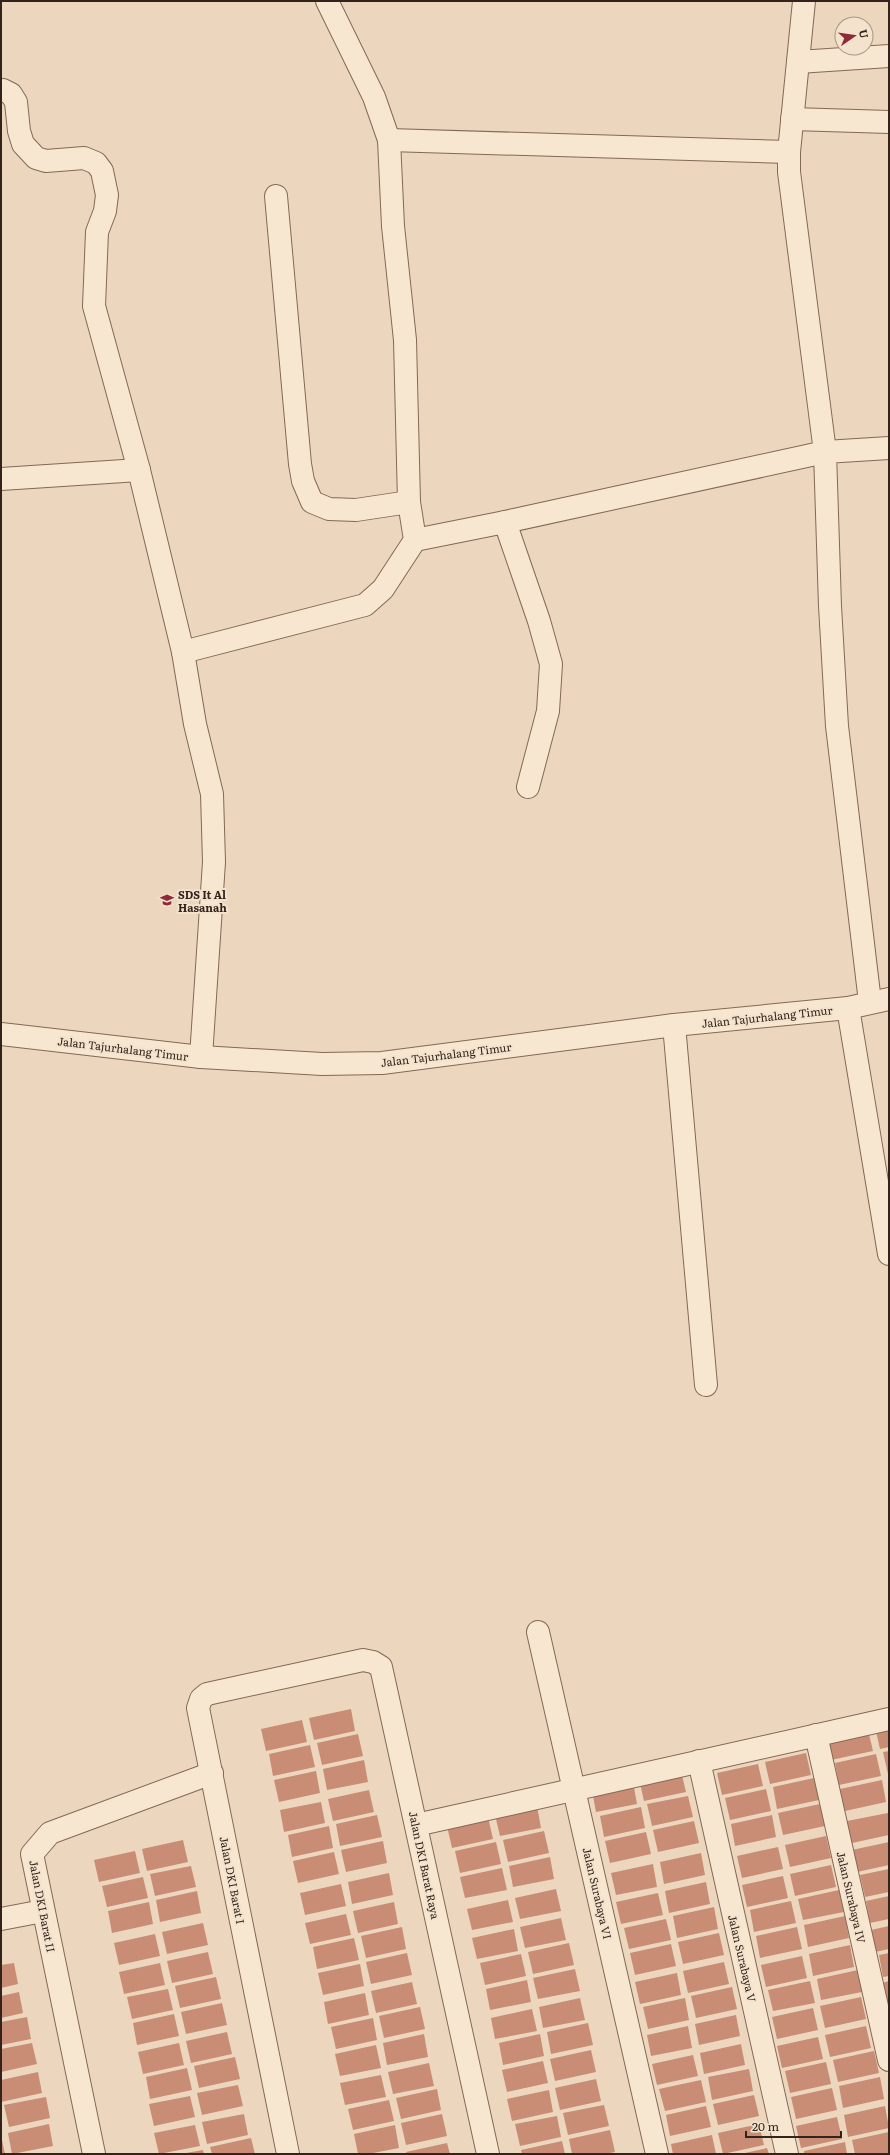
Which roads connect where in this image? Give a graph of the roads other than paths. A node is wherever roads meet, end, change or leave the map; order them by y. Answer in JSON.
{"nodes":[{"id":1,"x":327,"y":1,"type":"edge"},
{"id":2,"x":804,"y":1,"type":"edge"},
{"id":3,"x":889,"y":56,"type":"edge"},
{"id":4,"x":798,"y":62,"type":"junction"},
{"id":5,"x":3,"y":90,"type":"dead end"},
{"id":6,"x":792,"y":119,"type":"junction"},
{"id":7,"x":889,"y":122,"type":"edge"},
{"id":8,"x":389,"y":140,"type":"junction"},
{"id":9,"x":789,"y":152,"type":"junction"},
{"id":10,"x":276,"y":196,"type":"dead end"},
{"id":11,"x":889,"y":448,"type":"edge"},
{"id":12,"x":825,"y":452,"type":"junction"},
{"id":13,"x":139,"y":470,"type":"junction"},
{"id":14,"x":1,"y":479,"type":"edge"},
{"id":15,"x":409,"y":502,"type":"junction"},
{"id":16,"x":505,"y":522,"type":"junction"},
{"id":17,"x":415,"y":540,"type":"junction"},
{"id":18,"x":183,"y":652,"type":"junction"},
{"id":19,"x":528,"y":787,"type":"dead end"},
{"id":20,"x":880,"y":1001,"type":"edge"},
{"id":21,"x":848,"y":1008,"type":"junction"},
{"id":22,"x":674,"y":1025,"type":"junction"},
{"id":23,"x":1,"y":1034,"type":"edge"},
{"id":24,"x":201,"y":1057,"type":"junction"},
{"id":25,"x":889,"y":1254,"type":"edge"},
{"id":26,"x":706,"y":1385,"type":"dead end"},
{"id":27,"x":538,"y":1632,"type":"dead end"},
{"id":28,"x":292,"y":1676,"type":"joint"},
{"id":29,"x":889,"y":1719,"type":"edge"},
{"id":30,"x":816,"y":1735,"type":"junction"},
{"id":31,"x":699,"y":1761,"type":"junction"},
{"id":32,"x":212,"y":1773,"type":"junction"},
{"id":33,"x":575,"y":1789,"type":"junction"},
{"id":34,"x":416,"y":1825,"type":"junction"},
{"id":35,"x":43,"y":1911,"type":"junction"},
{"id":36,"x":1,"y":1920,"type":"edge"},
{"id":37,"x":889,"y":2060,"type":"edge"},
{"id":38,"x":94,"y":2154,"type":"edge"},
{"id":39,"x":288,"y":2154,"type":"edge"},
{"id":40,"x":488,"y":2154,"type":"edge"},
{"id":41,"x":657,"y":2154,"type":"edge"},
{"id":42,"x":787,"y":2154,"type":"edge"}],
"edges":[{"from":1,"to":8,"type":"street"},
{"from":2,"to":4,"type":"street"},
{"from":3,"to":4,"type":"street"},
{"from":4,"to":6,"type":"street"},
{"from":5,"to":13,"type":"street"},
{"from":6,"to":7,"type":"street"},
{"from":6,"to":9,"type":"street"},
{"from":8,"to":9,"type":"street"},
{"from":8,"to":15,"type":"street"},
{"from":9,"to":12,"type":"street"},
{"from":10,"to":15,"type":"street"},
{"from":11,"to":12,"type":"street"},
{"from":12,"to":16,"type":"street"},
{"from":12,"to":20,"type":"street"},
{"from":13,"to":14,"type":"street"},
{"from":13,"to":18,"type":"street"},
{"from":15,"to":17,"type":"street"},
{"from":16,"to":17,"type":"street"},
{"from":16,"to":19,"type":"street"},
{"from":17,"to":18,"type":"street"},
{"from":18,"to":24,"type":"street"},
{"from":20,"to":21,"type":"street","name":"Jalan Tajurhalang Timur"},
{"from":21,"to":22,"type":"street","name":"Jalan Tajurhalang Timur"},
{"from":21,"to":25,"type":"street"},
{"from":22,"to":24,"type":"street","name":"Jalan Tajurhalang Timur"},
{"from":22,"to":26,"type":"street"},
{"from":23,"to":24,"type":"street","name":"Jalan Tajurhalang Timur"},
{"from":27,"to":33,"type":"street","name":"Jalan Surabaya VI"},
{"from":28,"to":32,"type":"street","name":"Jalan DKI Barat I"},
{"from":28,"to":34,"type":"street","name":"Jalan DKI Barat Raya"},
{"from":29,"to":30,"type":"street"},
{"from":30,"to":31,"type":"street"},
{"from":30,"to":37,"type":"street","name":"Jalan Surabaya IV"},
{"from":31,"to":33,"type":"street"},
{"from":31,"to":42,"type":"street","name":"Jalan Surabaya V"},
{"from":32,"to":35,"type":"street","name":"Jalan DKI Barat II"},
{"from":32,"to":39,"type":"street","name":"Jalan DKI Barat I"},
{"from":33,"to":34,"type":"street"},
{"from":33,"to":41,"type":"street","name":"Jalan Surabaya VI"},
{"from":34,"to":40,"type":"street","name":"Jalan DKI Barat Raya"},
{"from":35,"to":36,"type":"street"},
{"from":35,"to":38,"type":"street","name":"Jalan DKI Barat II"}]}
